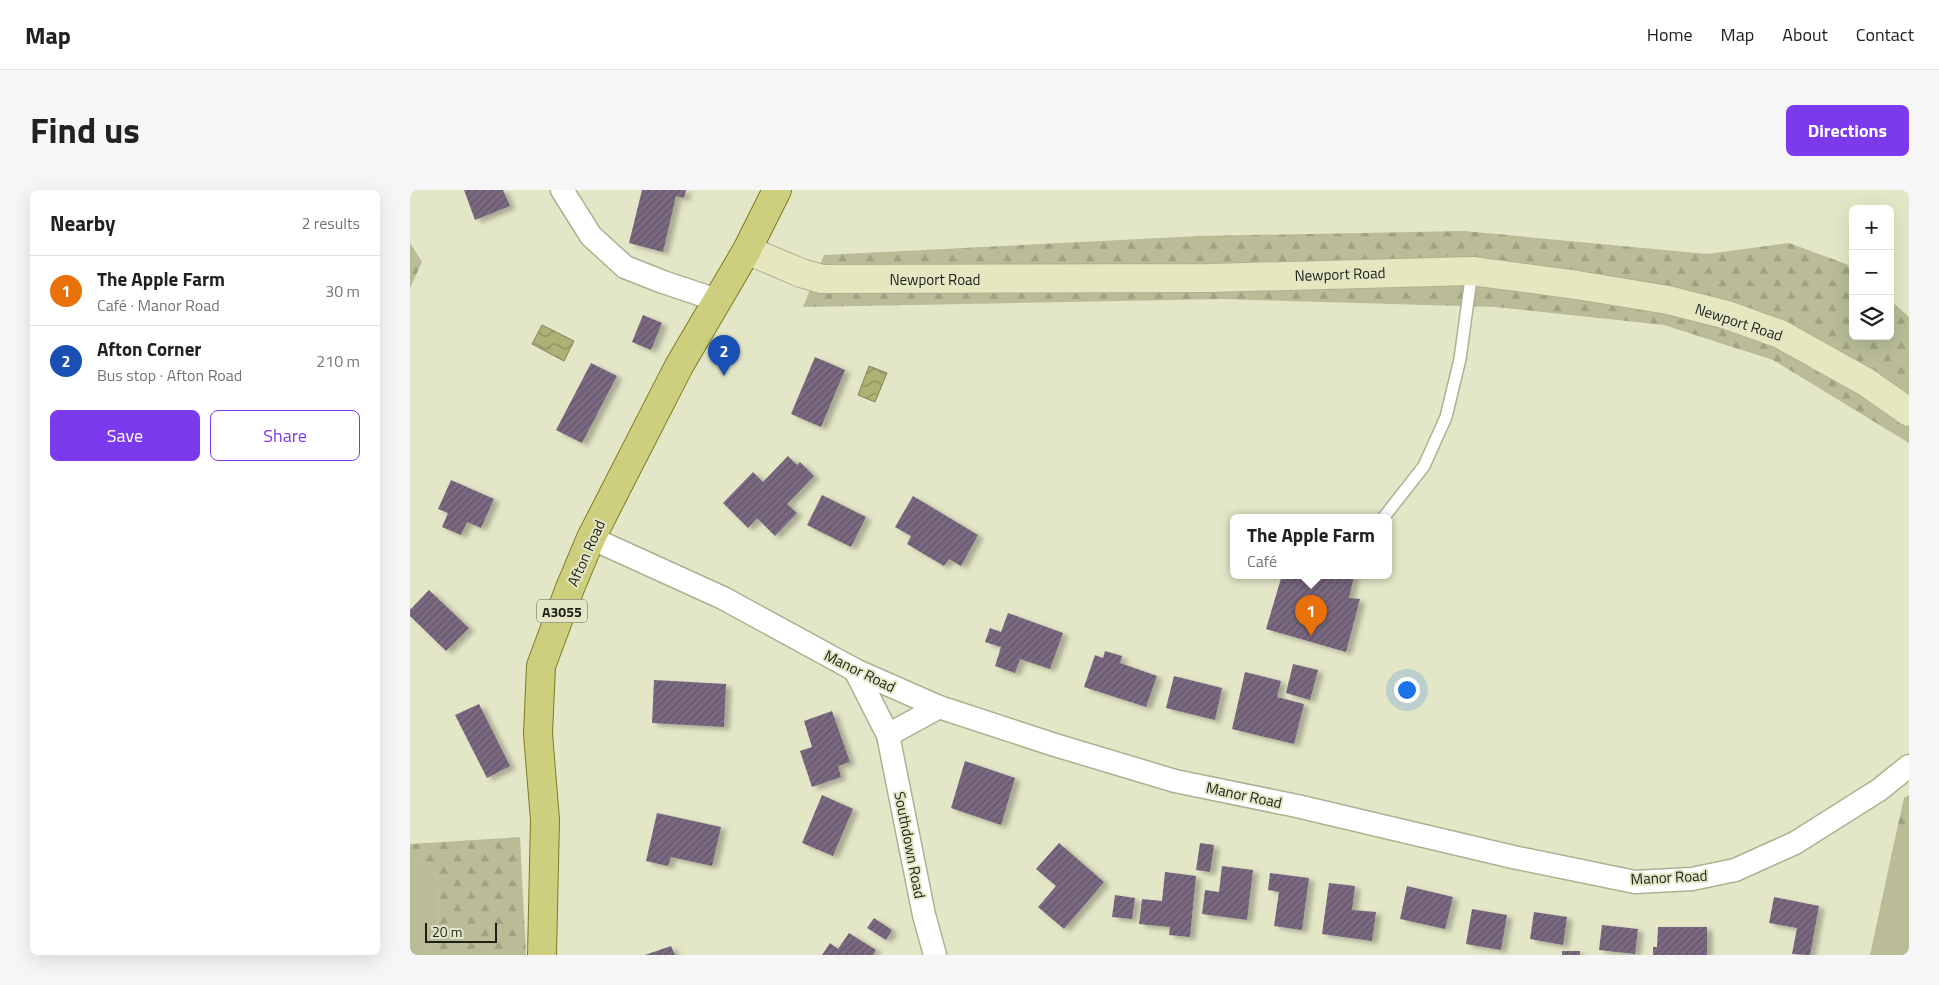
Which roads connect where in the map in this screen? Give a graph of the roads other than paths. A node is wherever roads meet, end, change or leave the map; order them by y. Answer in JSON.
{"nodes":[{"id":1,"x":562,"y":190,"type":"edge"},
{"id":2,"x":777,"y":190,"type":"edge"},
{"id":3,"x":747,"y":250,"type":"junction"},
{"id":4,"x":1472,"y":270,"type":"junction"},
{"id":5,"x":717,"y":300,"type":"junction"},
{"id":6,"x":1909,"y":412,"type":"edge"},
{"id":7,"x":1386,"y":514,"type":"edge"},
{"id":8,"x":592,"y":538,"type":"junction"},
{"id":9,"x":855,"y":670,"type":"junction"},
{"id":10,"x":939,"y":707,"type":"junction"},
{"id":11,"x":888,"y":734,"type":"junction"},
{"id":12,"x":1909,"y":766,"type":"edge"},
{"id":13,"x":542,"y":955,"type":"edge"},
{"id":14,"x":935,"y":955,"type":"edge"}],
"edges":[{"from":1,"to":5,"type":"street"},
{"from":2,"to":3,"type":"main road","name":"Afton Road","number":"A3055"},
{"from":3,"to":4,"type":"main road","name":"Newport Road"},
{"from":3,"to":5,"type":"main road","name":"Afton Road","number":"A3055"},
{"from":4,"to":6,"type":"main road","name":"Newport Road"},
{"from":4,"to":7,"type":"lane"},
{"from":5,"to":8,"type":"main road","name":"Afton Road","number":"A3055"},
{"from":8,"to":9,"type":"street","name":"Manor Road"},
{"from":8,"to":13,"type":"main road","name":"Afton Road","number":"A3055"},
{"from":9,"to":10,"type":"street","name":"Manor Road"},
{"from":9,"to":11,"type":"street","name":"Southdown Road"},
{"from":10,"to":11,"type":"street"},
{"from":10,"to":12,"type":"street","name":"Manor Road"},
{"from":11,"to":14,"type":"street","name":"Southdown Road"}]}
